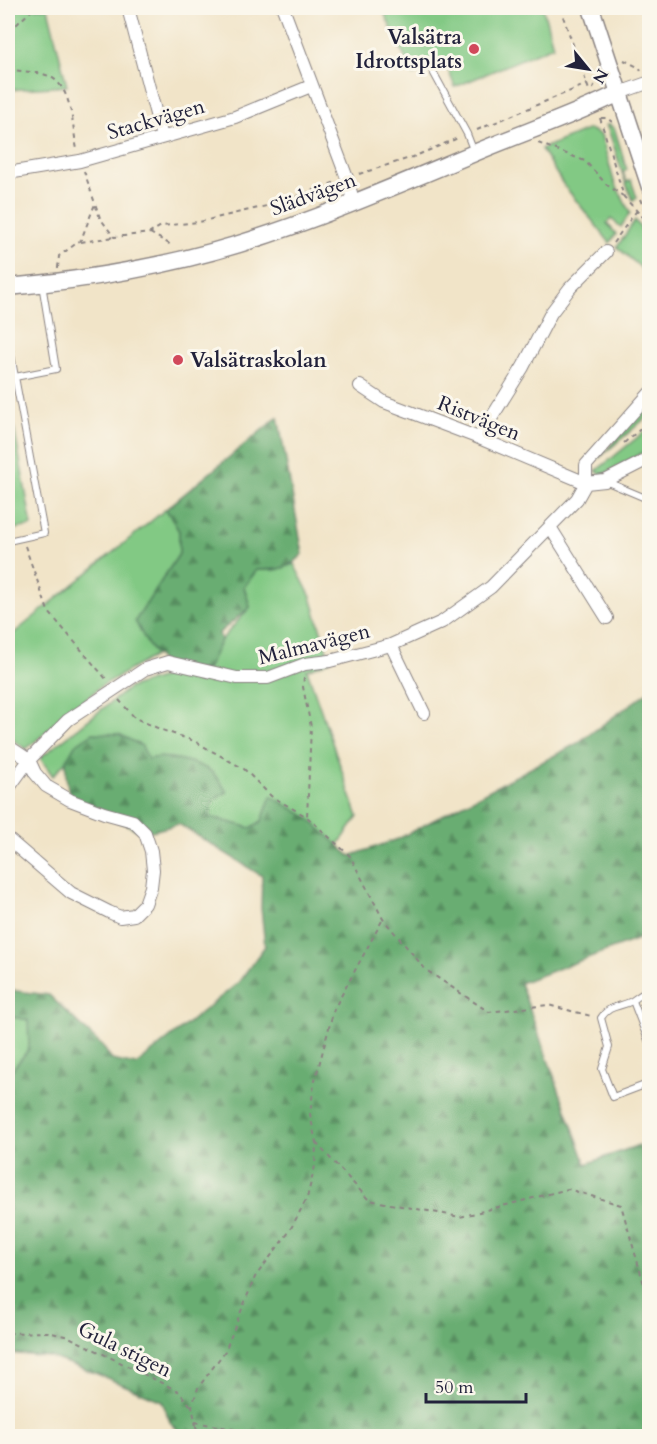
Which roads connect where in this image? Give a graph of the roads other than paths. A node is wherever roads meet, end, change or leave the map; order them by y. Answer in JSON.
{"nodes":[{"id":1,"x":128,"y":8,"type":"edge"},
{"id":2,"x":283,"y":8,"type":"edge"},
{"id":3,"x":591,"y":8,"type":"edge"},
{"id":4,"x":432,"y":68,"type":"dead end"},
{"id":5,"x":650,"y":82,"type":"edge"},
{"id":6,"x":311,"y":86,"type":"junction"},
{"id":7,"x":619,"y":93,"type":"junction"},
{"id":8,"x":162,"y":137,"type":"junction"},
{"id":9,"x":474,"y":153,"type":"junction"},
{"id":10,"x":8,"y":173,"type":"edge"},
{"id":11,"x":644,"y":191,"type":"edge"},
{"id":12,"x":354,"y":204,"type":"junction"},
{"id":13,"x":606,"y":252,"type":"road end"},
{"id":14,"x":42,"y":284,"type":"junction"},
{"id":15,"x":8,"y":287,"type":"edge"},
{"id":16,"x":8,"y":339,"type":"edge"},
{"id":17,"x":15,"y":377,"type":"junction"},
{"id":18,"x":360,"y":386,"type":"dead end"},
{"id":19,"x":650,"y":393,"type":"edge"},
{"id":20,"x":479,"y":438,"type":"junction"},
{"id":21,"x":650,"y":458,"type":"edge"},
{"id":22,"x":605,"y":481,"type":"junction"},
{"id":23,"x":586,"y":483,"type":"junction"},
{"id":24,"x":650,"y":500,"type":"edge"},
{"id":25,"x":550,"y":527,"type":"junction"},
{"id":26,"x":8,"y":541,"type":"edge"},
{"id":27,"x":607,"y":618,"type":"dead end"},
{"id":28,"x":392,"y":645,"type":"junction"},
{"id":29,"x":424,"y":713,"type":"dead end"},
{"id":30,"x":8,"y":746,"type":"edge"},
{"id":31,"x":29,"y":760,"type":"junction"},
{"id":32,"x":8,"y":789,"type":"edge"},
{"id":33,"x":8,"y":839,"type":"edge"},
{"id":34,"x":650,"y":990,"type":"edge"},
{"id":35,"x":633,"y":1001,"type":"junction"},
{"id":36,"x":650,"y":1046,"type":"edge"},
{"id":37,"x":650,"y":1083,"type":"edge"}],
"edges":[{"from":1,"to":8,"type":"street"},
{"from":2,"to":6,"type":"street"},
{"from":3,"to":7,"type":"street"},
{"from":4,"to":9,"type":"lane"},
{"from":5,"to":7,"type":"street"},
{"from":6,"to":8,"type":"street","name":"Stackvägen"},
{"from":6,"to":12,"type":"street"},
{"from":7,"to":9,"type":"street","name":"Slädvägen"},
{"from":7,"to":11,"type":"street"},
{"from":8,"to":10,"type":"street","name":"Stackvägen"},
{"from":9,"to":12,"type":"street","name":"Slädvägen"},
{"from":12,"to":14,"type":"street","name":"Slädvägen"},
{"from":13,"to":20,"type":"street"},
{"from":14,"to":15,"type":"street","name":"Slädvägen"},
{"from":14,"to":17,"type":"lane"},
{"from":16,"to":17,"type":"lane"},
{"from":17,"to":26,"type":"lane"},
{"from":18,"to":20,"type":"street","name":"Ristvägen"},
{"from":19,"to":23,"type":"street","name":"Malmavägen"},
{"from":20,"to":23,"type":"street","name":"Ristvägen"},
{"from":21,"to":22,"type":"street"},
{"from":22,"to":23,"type":"street"},
{"from":22,"to":24,"type":"lane"},
{"from":23,"to":25,"type":"street","name":"Malmavägen"},
{"from":25,"to":27,"type":"street"},
{"from":25,"to":28,"type":"street","name":"Malmavägen"},
{"from":28,"to":29,"type":"street","name":"Malmavägen"},
{"from":28,"to":31,"type":"street","name":"Malmavägen"},
{"from":30,"to":31,"type":"street"},
{"from":31,"to":32,"type":"street","name":"Malmavägen"},
{"from":31,"to":33,"type":"street"},
{"from":34,"to":35,"type":"lane"},
{"from":35,"to":36,"type":"lane"},
{"from":35,"to":37,"type":"lane"}]}
